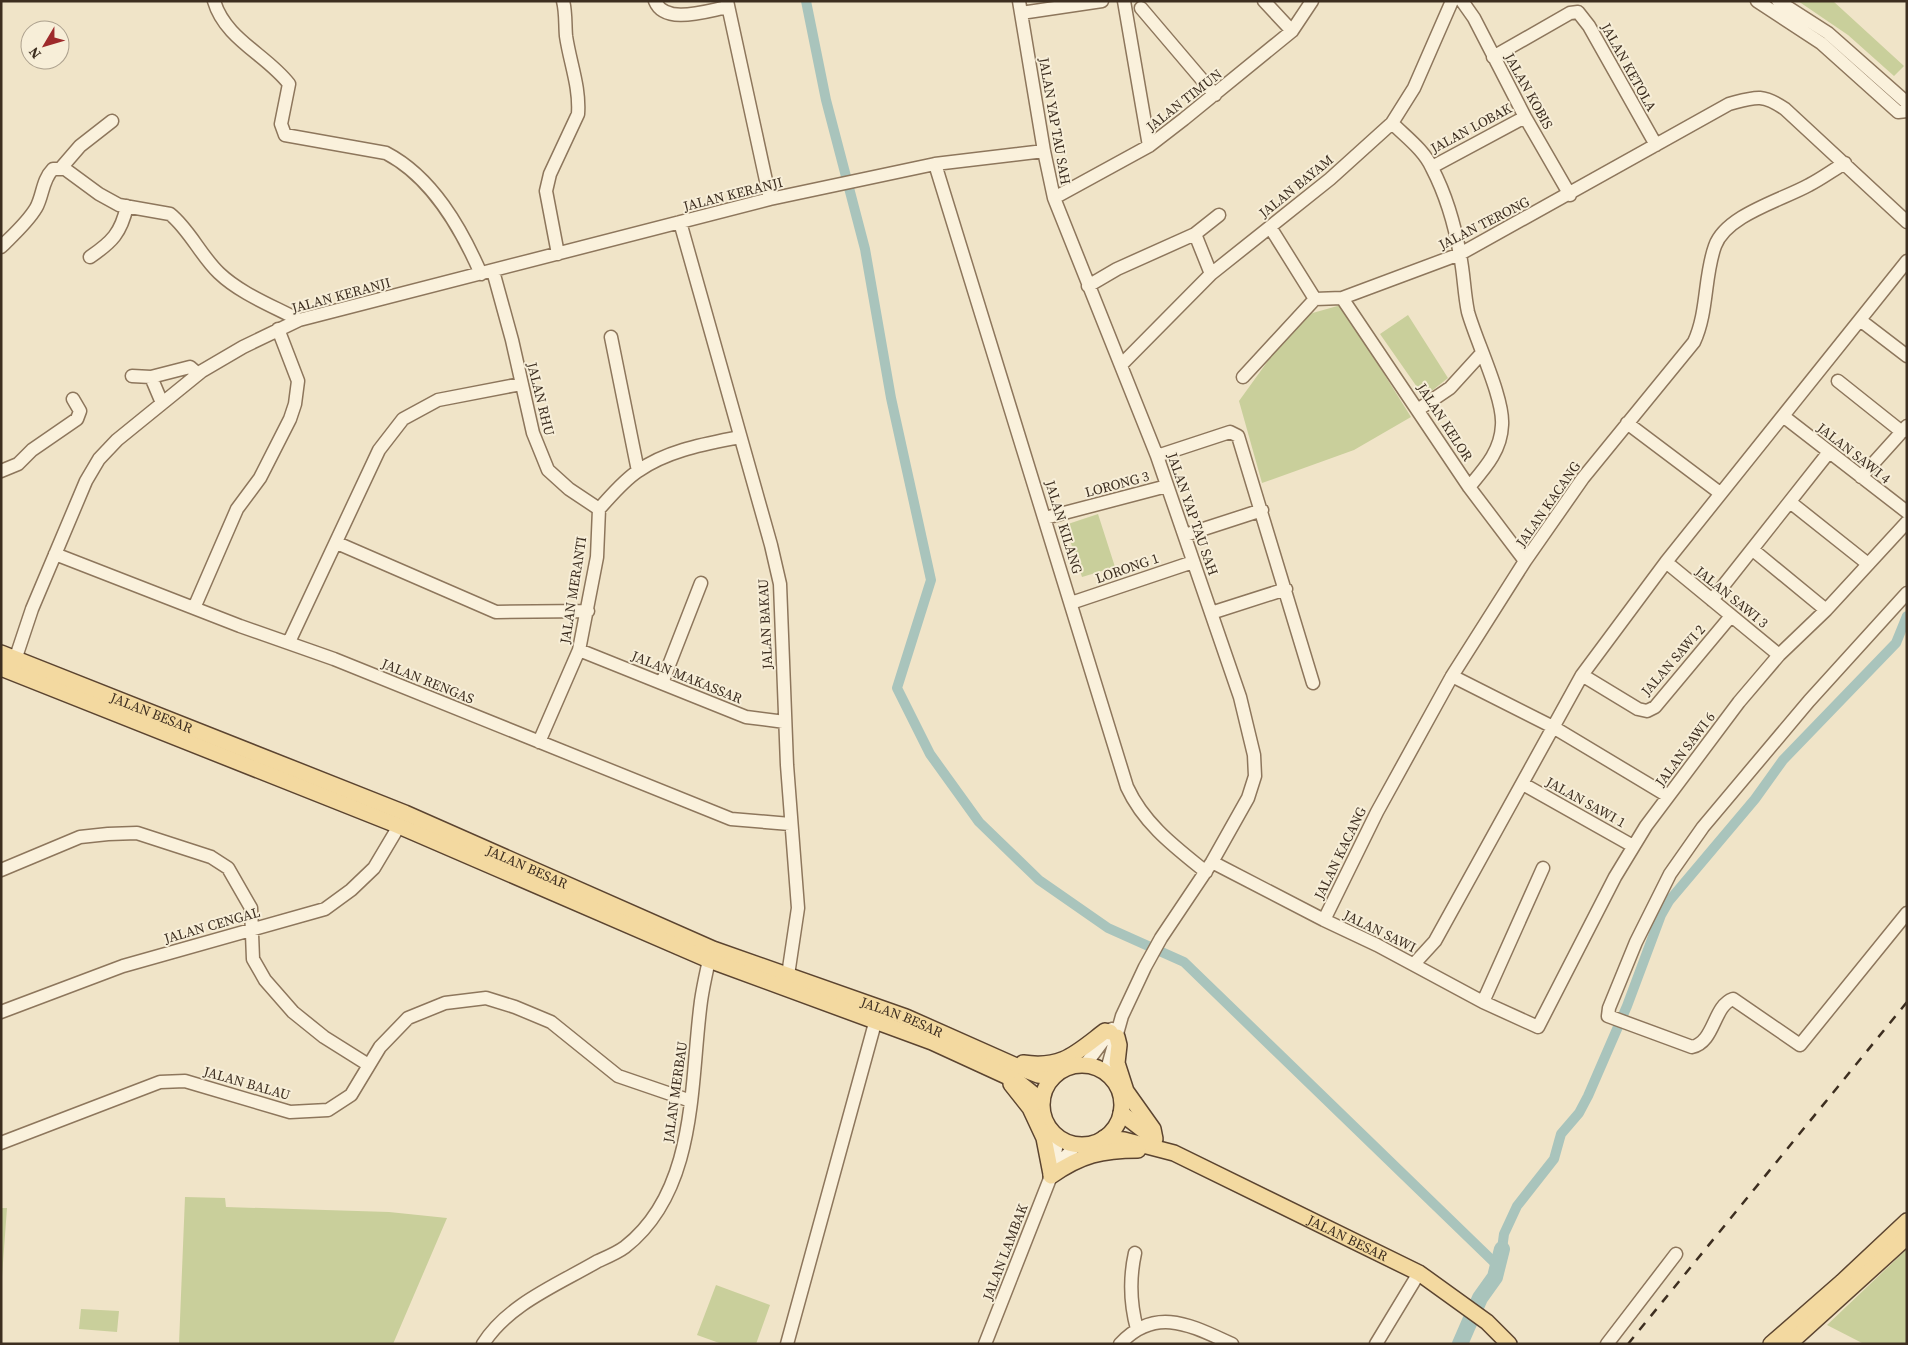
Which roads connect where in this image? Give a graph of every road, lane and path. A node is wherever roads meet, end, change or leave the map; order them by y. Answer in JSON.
{"nodes":[{"id":1,"x":214,"y":1,"type":"edge"},
{"id":2,"x":562,"y":1,"type":"edge"},
{"id":3,"x":655,"y":1,"type":"edge"},
{"id":4,"x":1102,"y":1,"type":"edge"},
{"id":5,"x":1264,"y":1,"type":"edge"},
{"id":6,"x":1312,"y":1,"type":"edge"},
{"id":7,"x":1452,"y":1,"type":"edge"},
{"id":8,"x":1462,"y":1,"type":"edge"},
{"id":9,"x":1757,"y":1,"type":"edge"},
{"id":10,"x":1778,"y":1,"type":"edge"},
{"id":11,"x":728,"y":4,"type":"edge"},
{"id":12,"x":1145,"y":5,"type":"edge"},
{"id":13,"x":1125,"y":6,"type":"edge"},
{"id":14,"x":1020,"y":7,"type":"edge"},
{"id":15,"x":1292,"y":31,"type":"junction"},
{"id":16,"x":1493,"y":58,"type":"junction"},
{"id":17,"x":1215,"y":95,"type":"junction"},
{"id":18,"x":1907,"y":103,"type":"edge"},
{"id":19,"x":1907,"y":112,"type":"edge"},
{"id":20,"x":1525,"y":117,"type":"junction"},
{"id":21,"x":112,"y":121,"type":"dead end"},
{"id":22,"x":1392,"y":123,"type":"junction"},
{"id":23,"x":1656,"y":145,"type":"junction"},
{"id":24,"x":1149,"y":146,"type":"junction"},
{"id":25,"x":1044,"y":151,"type":"junction"},
{"id":26,"x":1845,"y":163,"type":"junction"},
{"id":27,"x":935,"y":164,"type":"junction"},
{"id":28,"x":1432,"y":167,"type":"junction"},
{"id":29,"x":61,"y":168,"type":"junction"},
{"id":30,"x":1570,"y":195,"type":"junction"},
{"id":31,"x":1054,"y":198,"type":"junction"},
{"id":32,"x":770,"y":199,"type":"junction"},
{"id":33,"x":127,"y":206,"type":"junction"},
{"id":34,"x":1219,"y":215,"type":"dead end"},
{"id":35,"x":680,"y":222,"type":"junction"},
{"id":36,"x":1907,"y":222,"type":"edge"},
{"id":37,"x":1270,"y":227,"type":"junction"},
{"id":38,"x":1195,"y":234,"type":"junction"},
{"id":39,"x":1,"y":247,"type":"edge"},
{"id":40,"x":558,"y":254,"type":"junction"},
{"id":41,"x":1460,"y":254,"type":"junction"},
{"id":42,"x":90,"y":257,"type":"dead end"},
{"id":43,"x":1907,"y":261,"type":"edge"},
{"id":44,"x":487,"y":273,"type":"junction"},
{"id":45,"x":1211,"y":274,"type":"junction"},
{"id":46,"x":1088,"y":286,"type":"junction"},
{"id":47,"x":1342,"y":298,"type":"junction"},
{"id":48,"x":1315,"y":299,"type":"junction"},
{"id":49,"x":299,"y":320,"type":"junction"},
{"id":50,"x":1860,"y":320,"type":"junction"},
{"id":51,"x":278,"y":329,"type":"junction"},
{"id":52,"x":611,"y":337,"type":"dead end"},
{"id":53,"x":1481,"y":354,"type":"junction"},
{"id":54,"x":1907,"y":356,"type":"edge"},
{"id":55,"x":1120,"y":365,"type":"junction"},
{"id":56,"x":198,"y":374,"type":"junction"},
{"id":57,"x":132,"y":376,"type":"dead end"},
{"id":58,"x":151,"y":376,"type":"junction"},
{"id":59,"x":1243,"y":377,"type":"dead end"},
{"id":60,"x":1838,"y":381,"type":"dead end"},
{"id":61,"x":520,"y":384,"type":"junction"},
{"id":62,"x":73,"y":399,"type":"dead end"},
{"id":63,"x":162,"y":403,"type":"junction"},
{"id":64,"x":1419,"y":409,"type":"junction"},
{"id":65,"x":1783,"y":416,"type":"junction"},
{"id":66,"x":1627,"y":423,"type":"junction"},
{"id":67,"x":1904,"y":429,"type":"edge"},
{"id":68,"x":740,"y":437,"type":"junction"},
{"id":69,"x":1829,"y":452,"type":"junction"},
{"id":70,"x":1157,"y":456,"type":"junction"},
{"id":71,"x":1,"y":470,"type":"edge"},
{"id":72,"x":638,"y":471,"type":"junction"},
{"id":73,"x":1861,"y":477,"type":"junction"},
{"id":74,"x":1167,"y":486,"type":"junction"},
{"id":75,"x":1469,"y":487,"type":"junction"},
{"id":76,"x":1720,"y":493,"type":"junction"},
{"id":77,"x":1790,"y":502,"type":"junction"},
{"id":78,"x":599,"y":509,"type":"junction"},
{"id":79,"x":1262,"y":510,"type":"junction"},
{"id":80,"x":1907,"y":512,"type":"edge"},
{"id":81,"x":1045,"y":518,"type":"junction"},
{"id":82,"x":1907,"y":522,"type":"edge"},
{"id":83,"x":1185,"y":535,"type":"junction"},
{"id":84,"x":337,"y":543,"type":"junction"},
{"id":85,"x":1753,"y":550,"type":"junction"},
{"id":86,"x":55,"y":554,"type":"junction"},
{"id":87,"x":1525,"y":561,"type":"junction"},
{"id":88,"x":1193,"y":562,"type":"junction"},
{"id":89,"x":1666,"y":562,"type":"junction"},
{"id":90,"x":1868,"y":564,"type":"junction"},
{"id":91,"x":701,"y":583,"type":"dead end"},
{"id":92,"x":1286,"y":589,"type":"junction"},
{"id":93,"x":1907,"y":593,"type":"edge"},
{"id":94,"x":1712,"y":600,"type":"junction"},
{"id":95,"x":1071,"y":603,"type":"junction"},
{"id":96,"x":194,"y":608,"type":"junction"},
{"id":97,"x":1826,"y":610,"type":"junction"},
{"id":98,"x":588,"y":611,"type":"junction"},
{"id":99,"x":1211,"y":613,"type":"junction"},
{"id":100,"x":1731,"y":616,"type":"junction"},
{"id":101,"x":289,"y":642,"type":"junction"},
{"id":102,"x":579,"y":650,"type":"junction"},
{"id":103,"x":8,"y":655,"type":"edge"},
{"id":104,"x":1780,"y":655,"type":"junction"},
{"id":105,"x":1,"y":668,"type":"edge"},
{"id":106,"x":1582,"y":674,"type":"junction"},
{"id":107,"x":1452,"y":676,"type":"junction"},
{"id":108,"x":662,"y":683,"type":"junction"},
{"id":109,"x":1313,"y":683,"type":"dead end"},
{"id":110,"x":785,"y":722,"type":"junction"},
{"id":111,"x":1553,"y":727,"type":"junction"},
{"id":112,"x":539,"y":742,"type":"junction"},
{"id":113,"x":1523,"y":784,"type":"junction"},
{"id":114,"x":1668,"y":796,"type":"junction"},
{"id":115,"x":790,"y":824,"type":"junction"},
{"id":116,"x":399,"y":826,"type":"junction"},
{"id":117,"x":1633,"y":846,"type":"junction"},
{"id":118,"x":1209,"y":867,"type":"junction"},
{"id":119,"x":1543,"y":868,"type":"dead end"},
{"id":120,"x":1,"y":870,"type":"edge"},
{"id":121,"x":1907,"y":913,"type":"edge"},
{"id":122,"x":1324,"y":920,"type":"junction"},
{"id":123,"x":250,"y":929,"type":"junction"},
{"id":124,"x":709,"y":960,"type":"junction"},
{"id":125,"x":1414,"y":964,"type":"junction"},
{"id":126,"x":788,"y":975,"type":"junction"},
{"id":127,"x":1483,"y":1002,"type":"junction"},
{"id":128,"x":1,"y":1012,"type":"edge"},
{"id":129,"x":875,"y":1023,"type":"junction"},
{"id":130,"x":1535,"y":1027,"type":"joint"},
{"id":131,"x":1114,"y":1034,"type":"junction"},
{"id":132,"x":368,"y":1064,"type":"junction"},
{"id":133,"x":1085,"y":1065,"type":"junction"},
{"id":134,"x":1001,"y":1066,"type":"junction"},
{"id":135,"x":1106,"y":1073,"type":"junction"},
{"id":136,"x":1053,"y":1077,"type":"junction"},
{"id":137,"x":691,"y":1101,"type":"junction"},
{"id":138,"x":1042,"y":1101,"type":"junction"},
{"id":139,"x":1121,"y":1113,"type":"junction"},
{"id":140,"x":1058,"y":1137,"type":"junction"},
{"id":141,"x":1104,"y":1138,"type":"junction"},
{"id":142,"x":1,"y":1143,"type":"edge"},
{"id":143,"x":1153,"y":1143,"type":"junction"},
{"id":144,"x":1076,"y":1145,"type":"junction"},
{"id":145,"x":1051,"y":1174,"type":"junction"},
{"id":146,"x":1907,"y":1222,"type":"edge"},
{"id":147,"x":1907,"y":1237,"type":"edge"},
{"id":148,"x":1135,"y":1253,"type":"dead end"},
{"id":149,"x":1676,"y":1254,"type":"dead end"},
{"id":150,"x":1419,"y":1274,"type":"junction"},
{"id":151,"x":1137,"y":1329,"type":"junction"},
{"id":152,"x":483,"y":1344,"type":"edge"},
{"id":153,"x":787,"y":1344,"type":"edge"},
{"id":154,"x":985,"y":1344,"type":"edge"},
{"id":155,"x":1120,"y":1344,"type":"edge"},
{"id":156,"x":1232,"y":1344,"type":"edge"},
{"id":157,"x":1376,"y":1344,"type":"edge"},
{"id":158,"x":1509,"y":1344,"type":"edge"},
{"id":159,"x":1607,"y":1344,"type":"edge"},
{"id":160,"x":1772,"y":1344,"type":"edge"},
{"id":161,"x":1789,"y":1344,"type":"edge"}],
"edges":[{"from":1,"to":44,"type":"street","name":"JALAN RHU"},
{"from":2,"to":40,"type":"street"},
{"from":3,"to":11,"type":"street"},
{"from":4,"to":14,"type":"street"},
{"from":5,"to":15,"type":"street"},
{"from":6,"to":15,"type":"street","name":"JALAN TIMUN"},
{"from":7,"to":22,"type":"street","name":"JALAN BAYAM"},
{"from":8,"to":16,"type":"street","name":"JALAN KOBIS"},
{"from":9,"to":19,"type":"street"},
{"from":10,"to":18,"type":"street"},
{"from":11,"to":32,"type":"street"},
{"from":12,"to":13,"type":"street"},
{"from":12,"to":17,"type":"street"},
{"from":13,"to":24,"type":"street"},
{"from":14,"to":25,"type":"street","name":"JALAN YAP TAU SAH"},
{"from":15,"to":17,"type":"street","name":"JALAN TIMUN"},
{"from":16,"to":20,"type":"street","name":"JALAN KOBIS"},
{"from":16,"to":23,"type":"street","name":"JALAN KETOLA"},
{"from":17,"to":24,"type":"street","name":"JALAN TIMUN"},
{"from":20,"to":28,"type":"street","name":"JALAN LOBAK"},
{"from":20,"to":30,"type":"street","name":"JALAN KOBIS"},
{"from":21,"to":29,"type":"street"},
{"from":22,"to":28,"type":"street"},
{"from":22,"to":37,"type":"street","name":"JALAN BAYAM"},
{"from":23,"to":26,"type":"street","name":"JALAN TERONG"},
{"from":23,"to":30,"type":"street","name":"JALAN TERONG"},
{"from":24,"to":31,"type":"street","name":"JALAN TIMUN"},
{"from":25,"to":27,"type":"street"},
{"from":25,"to":31,"type":"street","name":"JALAN YAP TAU SAH"},
{"from":26,"to":36,"type":"street","name":"JALAN TERONG"},
{"from":26,"to":66,"type":"street","name":"JALAN KACANG"},
{"from":27,"to":32,"type":"street","name":"JALAN KERANJI"},
{"from":27,"to":81,"type":"street","name":"JALAN KILANG"},
{"from":28,"to":41,"type":"street"},
{"from":29,"to":33,"type":"street"},
{"from":29,"to":39,"type":"street"},
{"from":30,"to":41,"type":"street","name":"JALAN TERONG"},
{"from":31,"to":46,"type":"street","name":"JALAN YAP TAU SAH"},
{"from":32,"to":35,"type":"street","name":"JALAN KERANJI"},
{"from":33,"to":42,"type":"street"},
{"from":33,"to":49,"type":"street"},
{"from":34,"to":38,"type":"street"},
{"from":35,"to":40,"type":"street","name":"JALAN KERANJI"},
{"from":35,"to":68,"type":"street","name":"JALAN BAKAU"},
{"from":37,"to":45,"type":"street","name":"JALAN BAYAM"},
{"from":37,"to":48,"type":"street"},
{"from":38,"to":45,"type":"street"},
{"from":38,"to":46,"type":"street"},
{"from":40,"to":44,"type":"street","name":"JALAN KERANJI"},
{"from":41,"to":47,"type":"street","name":"JALAN TERONG"},
{"from":41,"to":53,"type":"street"},
{"from":43,"to":50,"type":"street"},
{"from":44,"to":49,"type":"street","name":"JALAN KERANJI"},
{"from":44,"to":61,"type":"street","name":"JALAN RHU"},
{"from":45,"to":55,"type":"street","name":"JALAN BAYAM"},
{"from":46,"to":55,"type":"street","name":"JALAN YAP TAU SAH"},
{"from":47,"to":48,"type":"street","name":"JALAN TERONG"},
{"from":47,"to":64,"type":"street","name":"JALAN KELOR"},
{"from":48,"to":59,"type":"street"},
{"from":49,"to":51,"type":"street","name":"JALAN KERANJI"},
{"from":50,"to":54,"type":"street"},
{"from":50,"to":65,"type":"street"},
{"from":51,"to":56,"type":"street","name":"JALAN KERANJI"},
{"from":51,"to":96,"type":"street"},
{"from":52,"to":72,"type":"street"},
{"from":53,"to":64,"type":"street"},
{"from":53,"to":75,"type":"street"},
{"from":55,"to":70,"type":"street","name":"JALAN YAP TAU SAH"},
{"from":56,"to":58,"type":"street"},
{"from":56,"to":63,"type":"street","name":"JALAN KERANJI"},
{"from":57,"to":58,"type":"street"},
{"from":58,"to":63,"type":"street"},
{"from":60,"to":67,"type":"street"},
{"from":61,"to":78,"type":"street","name":"JALAN RHU"},
{"from":61,"to":84,"type":"street"},
{"from":62,"to":71,"type":"street"},
{"from":63,"to":86,"type":"street","name":"JALAN KERANJI"},
{"from":64,"to":75,"type":"street","name":"JALAN KELOR"},
{"from":65,"to":69,"type":"street","name":"JALAN SAWI 4"},
{"from":65,"to":76,"type":"street"},
{"from":66,"to":76,"type":"street"},
{"from":66,"to":87,"type":"street","name":"JALAN KACANG"},
{"from":67,"to":73,"type":"street"},
{"from":68,"to":72,"type":"street"},
{"from":68,"to":110,"type":"street","name":"JALAN BAKAU"},
{"from":69,"to":73,"type":"street","name":"JALAN SAWI 4"},
{"from":69,"to":77,"type":"street"},
{"from":70,"to":74,"type":"street","name":"JALAN YAP TAU SAH"},
{"from":70,"to":79,"type":"street"},
{"from":72,"to":78,"type":"street"},
{"from":73,"to":80,"type":"street","name":"JALAN SAWI 4"},
{"from":74,"to":81,"type":"street","name":"LORONG 3"},
{"from":74,"to":83,"type":"street","name":"JALAN YAP TAU SAH"},
{"from":75,"to":87,"type":"street","name":"JALAN KELOR"},
{"from":76,"to":89,"type":"street"},
{"from":77,"to":85,"type":"street"},
{"from":77,"to":90,"type":"street"},
{"from":78,"to":98,"type":"street","name":"JALAN MERANTI"},
{"from":79,"to":83,"type":"street"},
{"from":79,"to":92,"type":"street"},
{"from":81,"to":95,"type":"street","name":"JALAN KILANG"},
{"from":82,"to":90,"type":"street","name":"JALAN SAWI 6"},
{"from":83,"to":88,"type":"street","name":"JALAN YAP TAU SAH"},
{"from":84,"to":98,"type":"street"},
{"from":84,"to":101,"type":"street"},
{"from":85,"to":94,"type":"street"},
{"from":85,"to":97,"type":"street"},
{"from":86,"to":96,"type":"street","name":"JALAN RENGAS"},
{"from":86,"to":103,"type":"street","name":"JALAN KERANJI"},
{"from":87,"to":107,"type":"street","name":"JALAN KACANG"},
{"from":88,"to":95,"type":"street","name":"LORONG 1"},
{"from":88,"to":99,"type":"street","name":"JALAN YAP TAU SAH"},
{"from":89,"to":94,"type":"street","name":"JALAN SAWI 3"},
{"from":89,"to":106,"type":"street"},
{"from":90,"to":97,"type":"street","name":"JALAN SAWI 6"},
{"from":91,"to":108,"type":"street"},
{"from":92,"to":99,"type":"street"},
{"from":92,"to":109,"type":"street"},
{"from":93,"to":121,"type":"street"},
{"from":94,"to":100,"type":"street","name":"JALAN SAWI 3"},
{"from":95,"to":118,"type":"street","name":"JALAN KILANG"},
{"from":96,"to":101,"type":"street","name":"JALAN RENGAS"},
{"from":97,"to":104,"type":"street","name":"JALAN SAWI 6"},
{"from":98,"to":102,"type":"street","name":"JALAN MERANTI"},
{"from":99,"to":118,"type":"street","name":"JALAN YAP TAU SAH"},
{"from":100,"to":104,"type":"street","name":"JALAN SAWI 3"},
{"from":100,"to":106,"type":"street","name":"JALAN SAWI 2"},
{"from":101,"to":112,"type":"street","name":"JALAN RENGAS"},
{"from":102,"to":108,"type":"street","name":"JALAN MAKASSAR"},
{"from":102,"to":112,"type":"street","name":"JALAN MERANTI"},
{"from":103,"to":126,"type":"main road","name":"JALAN BESAR"},
{"from":104,"to":114,"type":"street","name":"JALAN SAWI 6"},
{"from":105,"to":116,"type":"main road","name":"JALAN BESAR"},
{"from":106,"to":111,"type":"street"},
{"from":107,"to":111,"type":"street"},
{"from":107,"to":122,"type":"street","name":"JALAN KACANG"},
{"from":108,"to":110,"type":"street","name":"JALAN MAKASSAR"},
{"from":110,"to":115,"type":"street","name":"JALAN BAKAU"},
{"from":111,"to":113,"type":"street"},
{"from":111,"to":114,"type":"street"},
{"from":112,"to":115,"type":"street","name":"JALAN RENGAS"},
{"from":113,"to":117,"type":"street","name":"JALAN SAWI 1"},
{"from":113,"to":125,"type":"street"},
{"from":114,"to":117,"type":"street","name":"JALAN SAWI 6"},
{"from":115,"to":126,"type":"street","name":"JALAN BAKAU"},
{"from":116,"to":123,"type":"street","name":"JALAN CENGAL"},
{"from":116,"to":124,"type":"main road","name":"JALAN BESAR"},
{"from":117,"to":130,"type":"street","name":"JALAN SAWI 6"},
{"from":118,"to":122,"type":"street","name":"JALAN SAWI"},
{"from":118,"to":131,"type":"street","name":"JALAN YAP TAU SAH"},
{"from":119,"to":127,"type":"street"},
{"from":120,"to":123,"type":"street"},
{"from":122,"to":125,"type":"street","name":"JALAN SAWI"},
{"from":123,"to":128,"type":"street","name":"JALAN CENGAL"},
{"from":123,"to":132,"type":"street"},
{"from":124,"to":129,"type":"main road","name":"JALAN BESAR"},
{"from":124,"to":137,"type":"street","name":"JALAN MERBAU"},
{"from":125,"to":127,"type":"street","name":"JALAN SAWI"},
{"from":126,"to":134,"type":"main road","name":"JALAN BESAR"},
{"from":127,"to":130,"type":"street","name":"JALAN SAWI"},
{"from":129,"to":134,"type":"main road","name":"JALAN BESAR"},
{"from":129,"to":153,"type":"street"},
{"from":131,"to":133,"type":"street","name":"JALAN YAP TAU SAH"},
{"from":131,"to":134,"type":"main road"},
{"from":131,"to":135,"type":"street","name":"JALAN YAP TAU SAH"},
{"from":131,"to":143,"type":"main road"},
{"from":132,"to":137,"type":"street","name":"JALAN BALAU"},
{"from":132,"to":142,"type":"street","name":"JALAN BALAU"},
{"from":133,"to":135,"type":"main road"},
{"from":133,"to":136,"type":"main road"},
{"from":134,"to":136,"type":"main road","name":"JALAN BESAR"},
{"from":134,"to":138,"type":"main road","name":"JALAN BESAR"},
{"from":134,"to":145,"type":"main road"},
{"from":135,"to":139,"type":"main road"},
{"from":136,"to":138,"type":"main road"},
{"from":137,"to":152,"type":"street","name":"JALAN MERBAU"},
{"from":138,"to":140,"type":"main road"},
{"from":139,"to":141,"type":"main road"},
{"from":139,"to":143,"type":"main road","name":"JALAN BESAR"},
{"from":140,"to":144,"type":"main road"},
{"from":140,"to":145,"type":"street"},
{"from":141,"to":143,"type":"main road","name":"JALAN BESAR"},
{"from":141,"to":144,"type":"main road","name":"JALAN BESAR"},
{"from":143,"to":145,"type":"main road"},
{"from":143,"to":150,"type":"main road","name":"JALAN BESAR"},
{"from":144,"to":145,"type":"street"},
{"from":145,"to":154,"type":"street","name":"JALAN LAMBAK"},
{"from":146,"to":160,"type":"main road"},
{"from":147,"to":161,"type":"main road"},
{"from":148,"to":151,"type":"street"},
{"from":149,"to":159,"type":"street"},
{"from":150,"to":157,"type":"street"},
{"from":150,"to":158,"type":"main road","name":"JALAN BESAR"},
{"from":151,"to":155,"type":"street"},
{"from":151,"to":156,"type":"street"}]}
